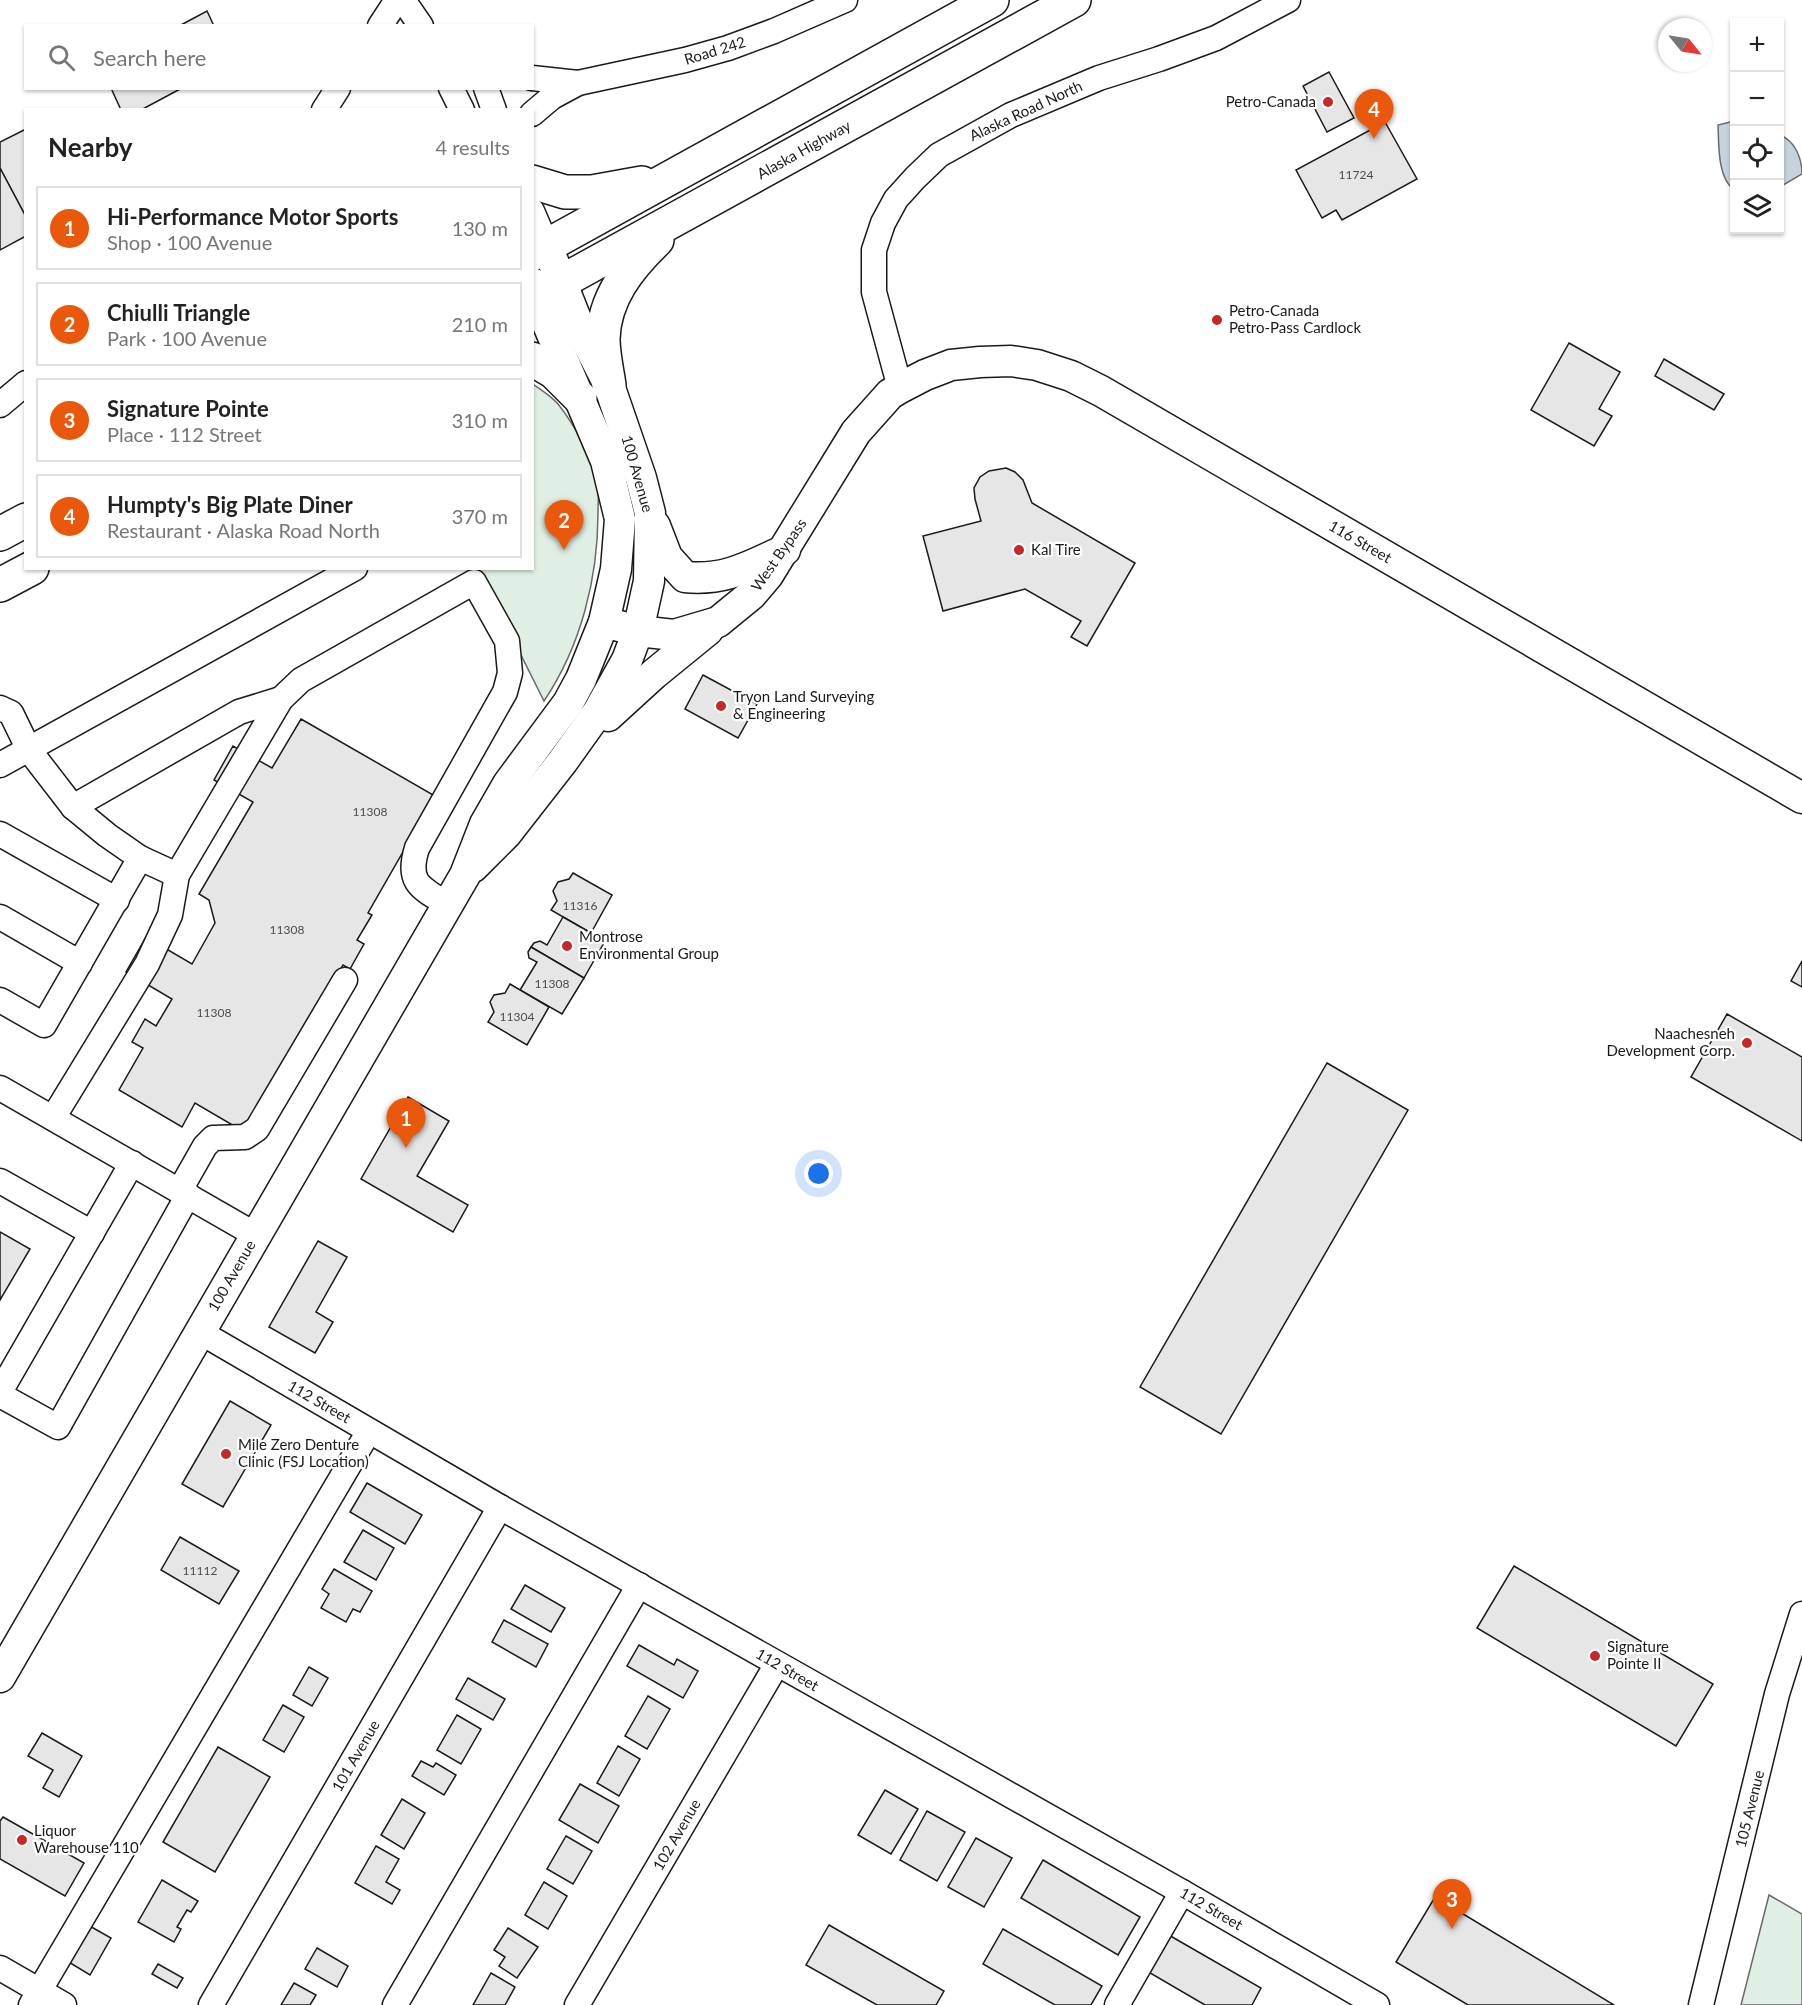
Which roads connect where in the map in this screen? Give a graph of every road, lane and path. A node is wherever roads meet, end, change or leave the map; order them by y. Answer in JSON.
{"nodes":[{"id":1,"x":397,"y":0,"type":"edge"},
{"id":2,"x":403,"y":0,"type":"edge"},
{"id":3,"x":845,"y":0,"type":"edge"},
{"id":4,"x":992,"y":0,"type":"edge"},
{"id":5,"x":1074,"y":0,"type":"edge"},
{"id":6,"x":1287,"y":0,"type":"edge"},
{"id":7,"x":381,"y":24,"type":"edge"},
{"id":8,"x":419,"y":24,"type":"edge"},
{"id":9,"x":534,"y":78,"type":"edge"},
{"id":10,"x":578,"y":83,"type":"junction"},
{"id":11,"x":337,"y":90,"type":"edge"},
{"id":12,"x":452,"y":90,"type":"edge"},
{"id":13,"x":487,"y":90,"type":"edge"},
{"id":14,"x":325,"y":108,"type":"edge"},
{"id":15,"x":461,"y":108,"type":"edge"},
{"id":16,"x":493,"y":108,"type":"edge"},
{"id":17,"x":534,"y":112,"type":"edge"},
{"id":18,"x":668,"y":179,"type":"junction"},
{"id":19,"x":534,"y":183,"type":"edge"},
{"id":20,"x":680,"y":218,"type":"junction"},
{"id":21,"x":534,"y":221,"type":"edge"},
{"id":22,"x":540,"y":250,"type":"edge"},
{"id":23,"x":541,"y":290,"type":"edge"},
{"id":24,"x":534,"y":360,"type":"edge"},
{"id":25,"x":24,"y":385,"type":"edge"},
{"id":26,"x":900,"y":388,"type":"junction"},
{"id":27,"x":594,"y":392,"type":"junction"},
{"id":28,"x":0,"y":405,"type":"edge"},
{"id":29,"x":650,"y":513,"type":"junction"},
{"id":30,"x":24,"y":521,"type":"edge"},
{"id":31,"x":0,"y":534,"type":"edge"},
{"id":32,"x":785,"y":550,"type":"junction"},
{"id":33,"x":28,"y":570,"type":"edge"},
{"id":34,"x":351,"y":570,"type":"edge"},
{"id":35,"x":470,"y":575,"type":"edge"},
{"id":36,"x":0,"y":585,"type":"edge"},
{"id":37,"x":604,"y":622,"type":"junction"},
{"id":38,"x":718,"y":622,"type":"junction"},
{"id":39,"x":638,"y":631,"type":"junction"},
{"id":40,"x":281,"y":699,"type":"junction"},
{"id":41,"x":0,"y":708,"type":"edge"},
{"id":42,"x":29,"y":750,"type":"junction"},
{"id":43,"x":563,"y":760,"type":"junction"},
{"id":44,"x":0,"y":765,"type":"edge"},
{"id":45,"x":1802,"y":798,"type":"edge"},
{"id":46,"x":73,"y":807,"type":"junction"},
{"id":47,"x":0,"y":834,"type":"edge"},
{"id":48,"x":140,"y":858,"type":"junction"},
{"id":49,"x":177,"y":875,"type":"junction"},
{"id":50,"x":465,"y":875,"type":"junction"},
{"id":51,"x":117,"y":900,"type":"junction"},
{"id":52,"x":447,"y":904,"type":"junction"},
{"id":53,"x":0,"y":917,"type":"edge"},
{"id":54,"x":80,"y":963,"type":"junction"},
{"id":55,"x":345,"y":980,"type":"dead end"},
{"id":56,"x":0,"y":1000,"type":"edge"},
{"id":57,"x":0,"y":1088,"type":"edge"},
{"id":58,"x":53,"y":1118,"type":"junction"},
{"id":59,"x":132,"y":1163,"type":"junction"},
{"id":60,"x":0,"y":1181,"type":"edge"},
{"id":61,"x":184,"y":1193,"type":"junction"},
{"id":62,"x":92,"y":1233,"type":"junction"},
{"id":63,"x":256,"y":1234,"type":"junction"},
{"id":64,"x":200,"y":1332,"type":"junction"},
{"id":65,"x":0,"y":1393,"type":"edge"},
{"id":66,"x":369,"y":1431,"type":"junction"},
{"id":67,"x":500,"y":1507,"type":"junction"},
{"id":68,"x":639,"y":1585,"type":"junction"},
{"id":69,"x":1802,"y":1614,"type":"edge"},
{"id":70,"x":777,"y":1664,"type":"junction"},
{"id":71,"x":0,"y":1677,"type":"edge"},
{"id":72,"x":1182,"y":1892,"type":"junction"},
{"id":73,"x":0,"y":1968,"type":"edge"},
{"id":74,"x":36,"y":1998,"type":"edge"},
{"id":75,"x":64,"y":2005,"type":"edge"},
{"id":76,"x":211,"y":2005,"type":"edge"},
{"id":77,"x":395,"y":2005,"type":"edge"},
{"id":78,"x":577,"y":2005,"type":"edge"},
{"id":79,"x":1117,"y":2005,"type":"edge"},
{"id":80,"x":1377,"y":2005,"type":"edge"},
{"id":81,"x":1701,"y":2005,"type":"edge"}],
"edges":[{"from":1,"to":7,"type":"street"},
{"from":2,"to":8,"type":"street"},
{"from":3,"to":10,"type":"street","name":"Road 242"},
{"from":4,"to":18,"type":"highway"},
{"from":5,"to":20,"type":"highway","name":"Alaska Highway"},
{"from":6,"to":26,"type":"street","name":"Alaska Road North"},
{"from":9,"to":10,"type":"street","name":"Road 242"},
{"from":10,"to":17,"type":"street","name":"Road 242"},
{"from":11,"to":14,"type":"street"},
{"from":12,"to":15,"type":"street"},
{"from":13,"to":16,"type":"street"},
{"from":18,"to":19,"type":"highway"},
{"from":18,"to":22,"type":"highway"},
{"from":20,"to":23,"type":"highway","name":"Alaska Highway"},
{"from":20,"to":27,"type":"highway"},
{"from":21,"to":22,"type":"street"},
{"from":22,"to":23,"type":"main road","name":"100 Avenue"},
{"from":23,"to":27,"type":"main road","name":"100 Avenue"},
{"from":24,"to":27,"type":"highway"},
{"from":25,"to":28,"type":"street"},
{"from":26,"to":32,"type":"main road","name":"West Bypass"},
{"from":26,"to":45,"type":"main road","name":"116 Street"},
{"from":27,"to":29,"type":"main road","name":"100 Avenue"},
{"from":27,"to":37,"type":"main road","name":"100 Avenue"},
{"from":29,"to":32,"type":"main road"},
{"from":29,"to":39,"type":"main road","name":"100 Avenue"},
{"from":30,"to":31,"type":"highway"},
{"from":32,"to":38,"type":"main road","name":"West Bypass"},
{"from":33,"to":36,"type":"highway"},
{"from":34,"to":42,"type":"street"},
{"from":35,"to":40,"type":"street"},
{"from":35,"to":52,"type":"street"},
{"from":37,"to":39,"type":"main road","name":"West Bypass"},
{"from":37,"to":50,"type":"main road","name":"100 Avenue"},
{"from":38,"to":39,"type":"main road","name":"West Bypass"},
{"from":38,"to":43,"type":"main road"},
{"from":39,"to":43,"type":"main road","name":"100 Avenue"},
{"from":40,"to":46,"type":"street"},
{"from":40,"to":49,"type":"street"},
{"from":41,"to":42,"type":"street"},
{"from":42,"to":44,"type":"street"},
{"from":42,"to":46,"type":"street"},
{"from":43,"to":50,"type":"main road","name":"100 Avenue"},
{"from":46,"to":48,"type":"street"},
{"from":47,"to":51,"type":"street"},
{"from":48,"to":49,"type":"street"},
{"from":48,"to":51,"type":"street"},
{"from":49,"to":58,"type":"street"},
{"from":50,"to":52,"type":"main road","name":"100 Avenue"},
{"from":51,"to":54,"type":"street"},
{"from":52,"to":63,"type":"main road","name":"100 Avenue"},
{"from":53,"to":54,"type":"street"},
{"from":54,"to":56,"type":"street"},
{"from":55,"to":61,"type":"street"},
{"from":57,"to":58,"type":"street"},
{"from":58,"to":59,"type":"street"},
{"from":59,"to":61,"type":"street"},
{"from":59,"to":62,"type":"street"},
{"from":60,"to":62,"type":"street"},
{"from":61,"to":63,"type":"street"},
{"from":61,"to":65,"type":"street"},
{"from":62,"to":65,"type":"street"},
{"from":63,"to":64,"type":"main road","name":"100 Avenue"},
{"from":64,"to":66,"type":"street","name":"112 Street"},
{"from":64,"to":71,"type":"main road","name":"100 Avenue"},
{"from":66,"to":67,"type":"street","name":"112 Street"},
{"from":66,"to":74,"type":"street"},
{"from":67,"to":68,"type":"street","name":"112 Street"},
{"from":67,"to":76,"type":"street","name":"101 Avenue"},
{"from":68,"to":70,"type":"street","name":"112 Street"},
{"from":68,"to":77,"type":"street"},
{"from":69,"to":81,"type":"street","name":"105 Avenue"},
{"from":70,"to":72,"type":"street","name":"112 Street"},
{"from":70,"to":78,"type":"street","name":"102 Avenue"},
{"from":72,"to":79,"type":"street"},
{"from":72,"to":80,"type":"street","name":"112 Street"},
{"from":73,"to":74,"type":"street"},
{"from":74,"to":75,"type":"street"}]}
